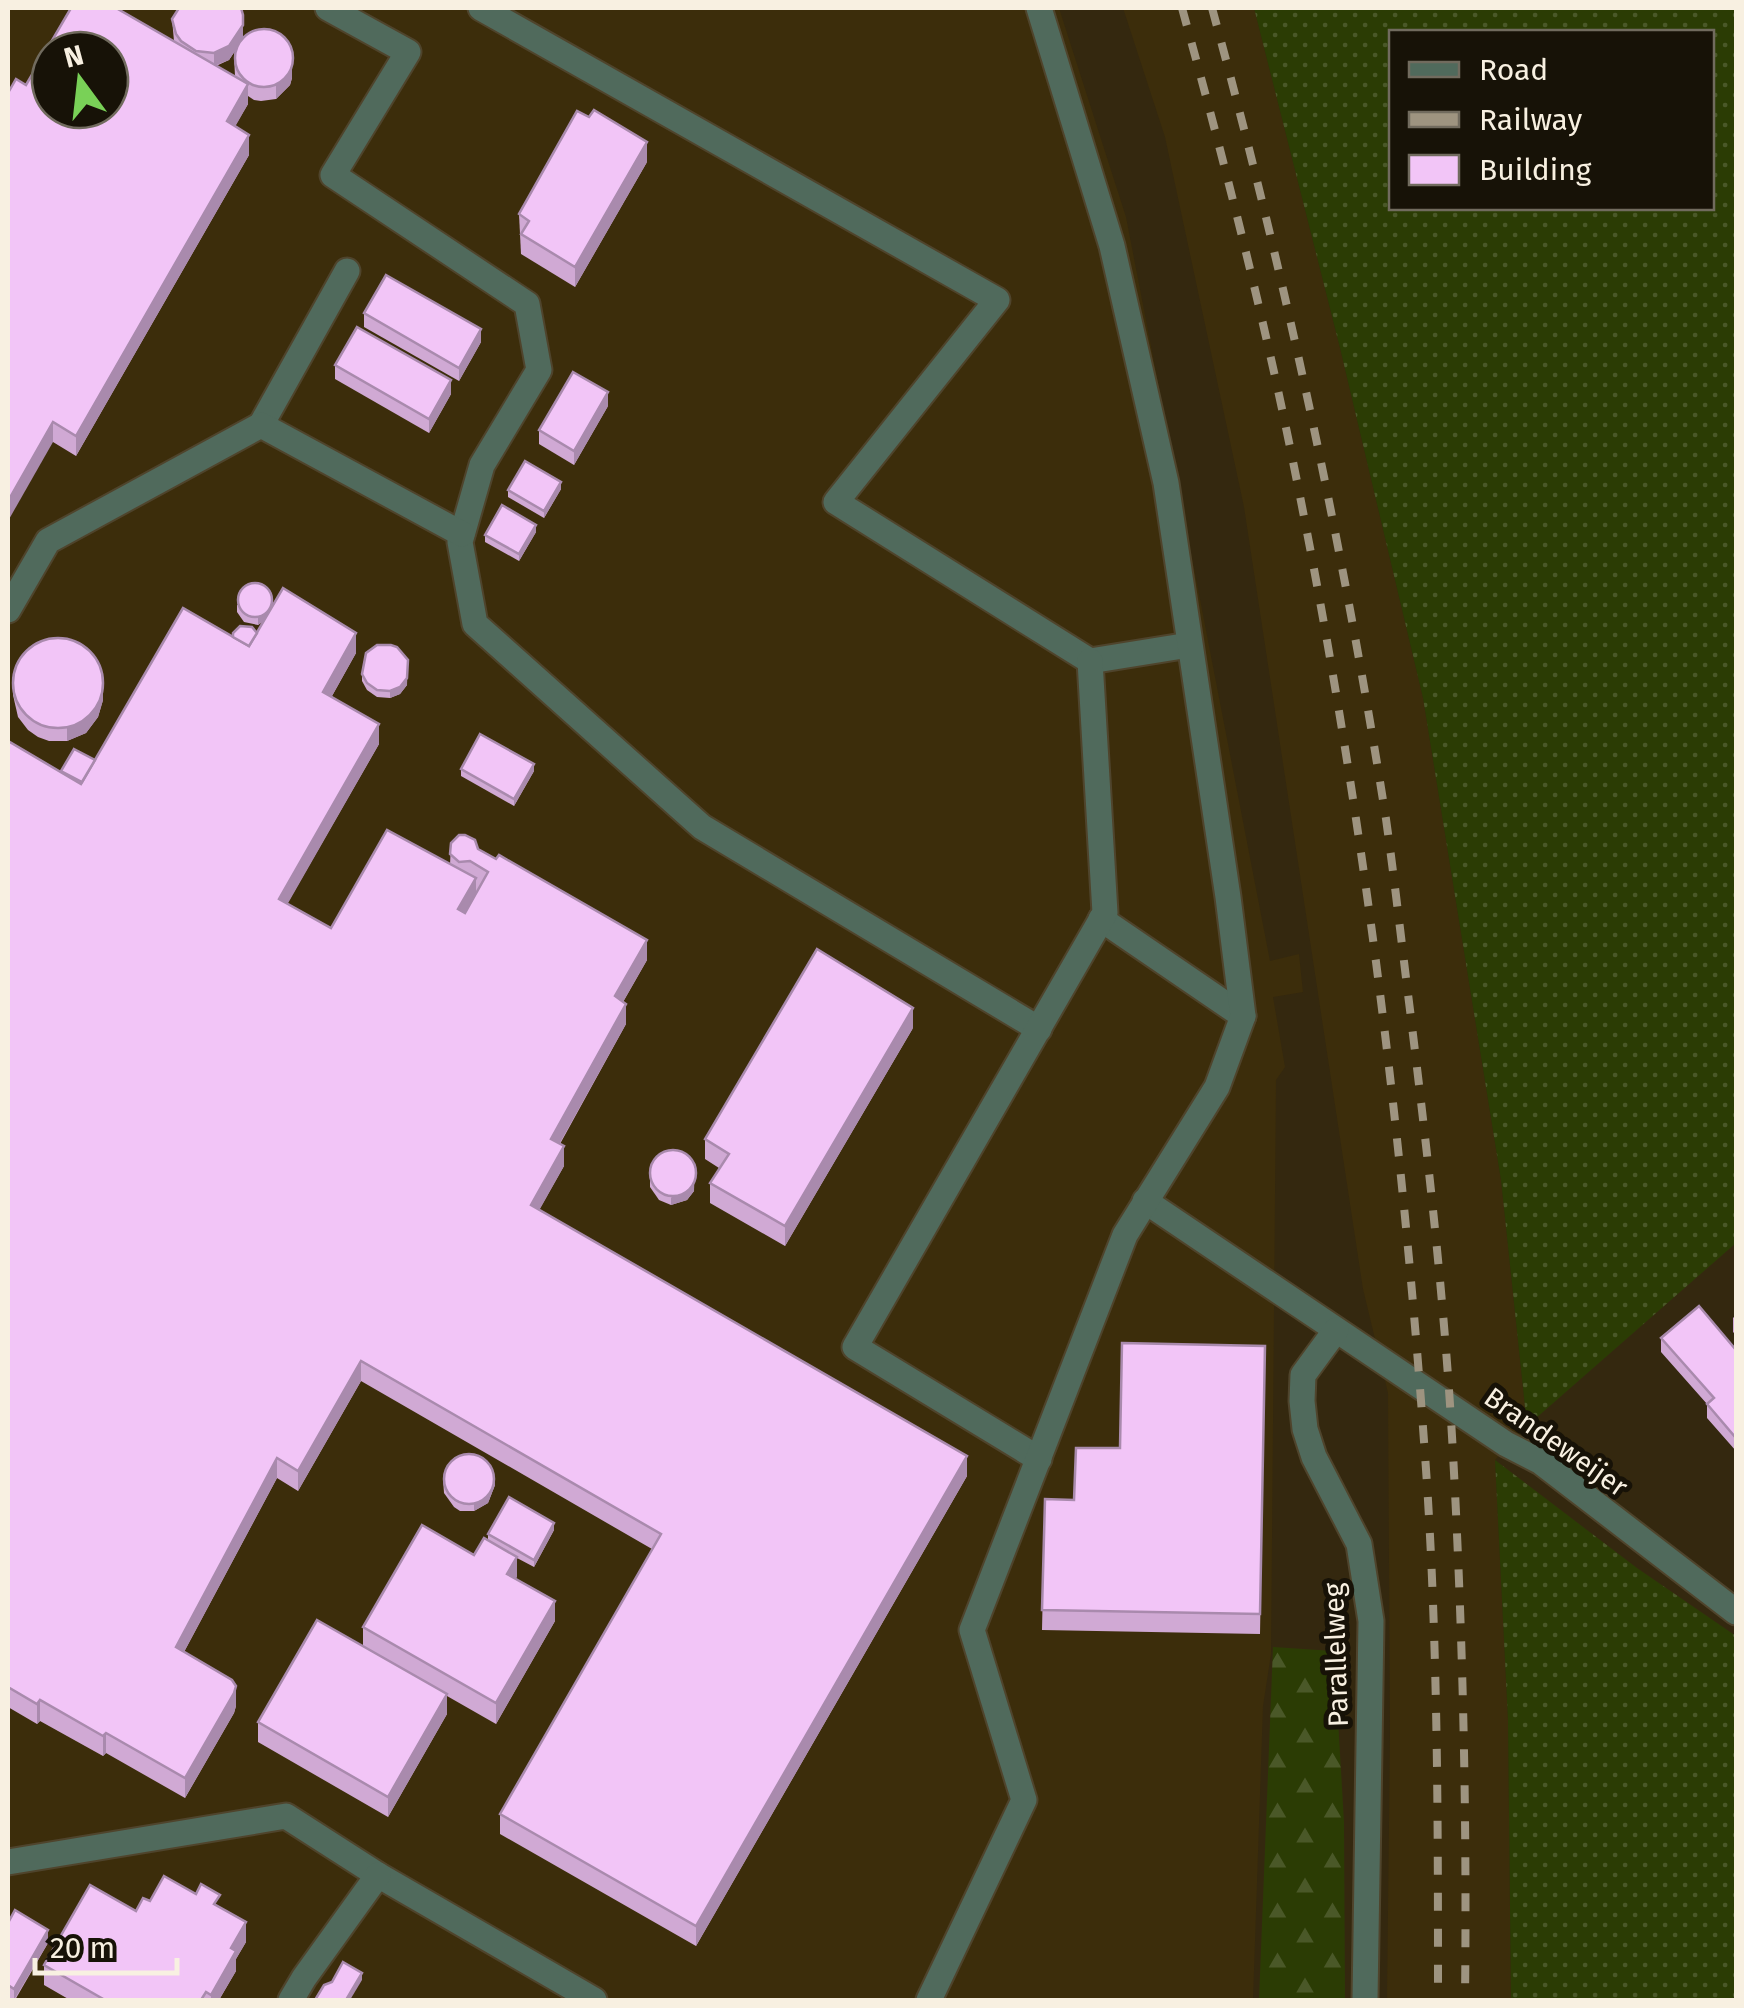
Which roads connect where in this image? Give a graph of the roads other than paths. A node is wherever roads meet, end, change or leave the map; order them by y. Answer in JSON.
{"nodes":[{"id":1,"x":328,"y":8,"type":"edge"},
{"id":2,"x":1038,"y":8,"type":"edge"},
{"id":3,"x":497,"y":12,"type":"edge"},
{"id":4,"x":347,"y":271,"type":"dead end"},
{"id":5,"x":261,"y":425,"type":"junction"},
{"id":6,"x":462,"y":534,"type":"junction"},
{"id":7,"x":8,"y":610,"type":"edge"},
{"id":8,"x":1189,"y":645,"type":"junction"},
{"id":9,"x":1090,"y":661,"type":"junction"},
{"id":10,"x":1101,"y":919,"type":"junction"},
{"id":11,"x":1243,"y":1016,"type":"junction"},
{"id":12,"x":1039,"y":1029,"type":"junction"},
{"id":13,"x":1146,"y":1201,"type":"junction"},
{"id":14,"x":1336,"y":1330,"type":"junction"},
{"id":15,"x":1038,"y":1459,"type":"junction"},
{"id":16,"x":1736,"y":1612,"type":"edge"},
{"id":17,"x":8,"y":1862,"type":"edge"},
{"id":18,"x":378,"y":1875,"type":"junction"},
{"id":19,"x":291,"y":2000,"type":"edge"},
{"id":20,"x":594,"y":2000,"type":"edge"},
{"id":21,"x":929,"y":2000,"type":"edge"},
{"id":22,"x":1365,"y":2000,"type":"edge"}],
"edges":[{"from":1,"to":6,"type":"street"},
{"from":2,"to":8,"type":"street"},
{"from":3,"to":9,"type":"street"},
{"from":4,"to":5,"type":"street"},
{"from":5,"to":6,"type":"street"},
{"from":5,"to":7,"type":"street"},
{"from":6,"to":12,"type":"street"},
{"from":8,"to":9,"type":"street"},
{"from":8,"to":11,"type":"street"},
{"from":9,"to":10,"type":"street"},
{"from":10,"to":11,"type":"street"},
{"from":10,"to":12,"type":"street"},
{"from":11,"to":13,"type":"street"},
{"from":12,"to":15,"type":"street"},
{"from":13,"to":14,"type":"street","name":"Brandeweijer"},
{"from":13,"to":15,"type":"street"},
{"from":14,"to":16,"type":"street","name":"Brandeweijer"},
{"from":14,"to":22,"type":"street","name":"Parallelweg"},
{"from":15,"to":21,"type":"street"},
{"from":17,"to":18,"type":"street"},
{"from":18,"to":19,"type":"street"},
{"from":18,"to":20,"type":"street"}]}
